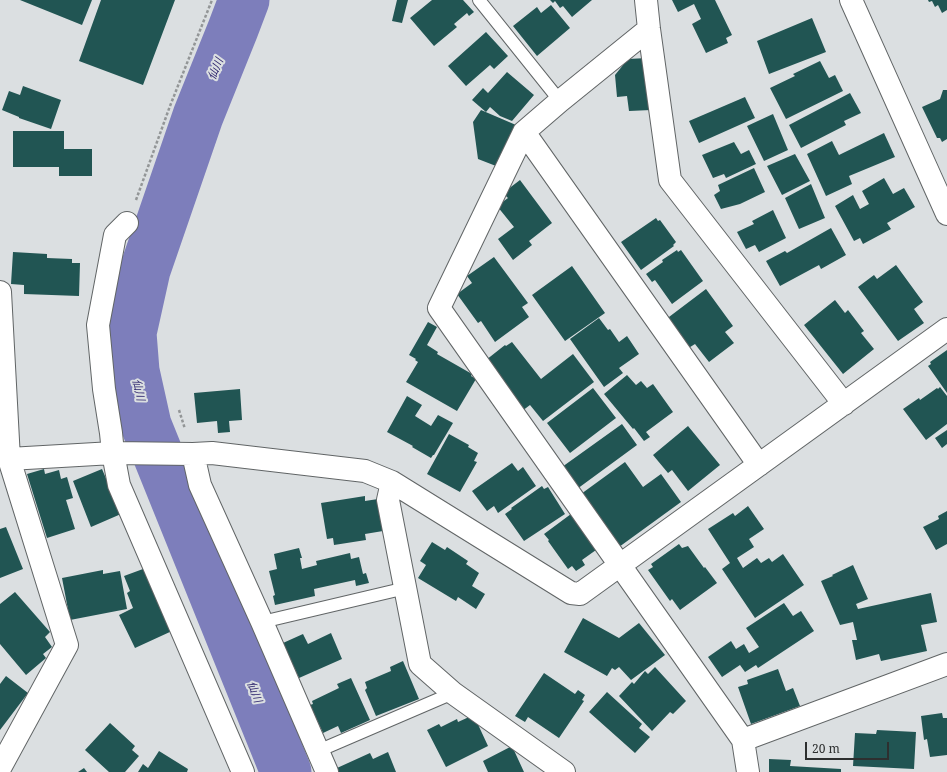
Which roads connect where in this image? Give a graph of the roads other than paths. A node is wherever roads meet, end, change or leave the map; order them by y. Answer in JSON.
{"nodes":[{"id":1,"x":479,"y":0,"type":"edge"},
{"id":2,"x":646,"y":0,"type":"edge"},
{"id":3,"x":851,"y":0,"type":"edge"},
{"id":4,"x":649,"y":29,"type":"junction"},
{"id":5,"x":560,"y":101,"type":"junction"},
{"id":6,"x":524,"y":132,"type":"junction"},
{"id":7,"x":947,"y":214,"type":"edge"},
{"id":8,"x":127,"y":223,"type":"road end"},
{"id":9,"x":0,"y":292,"type":"edge"},
{"id":10,"x":0,"y":299,"type":"edge"},
{"id":11,"x":947,"y":329,"type":"edge"},
{"id":12,"x":844,"y":404,"type":"junction"},
{"id":13,"x":122,"y":453,"type":"junction"},
{"id":14,"x":186,"y":454,"type":"junction"},
{"id":15,"x":9,"y":459,"type":"junction"},
{"id":16,"x":759,"y":465,"type":"junction"},
{"id":17,"x":392,"y":482,"type":"junction"},
{"id":18,"x":621,"y":566,"type":"junction"},
{"id":19,"x":406,"y":588,"type":"junction"},
{"id":20,"x":262,"y":622,"type":"junction"},
{"id":21,"x":947,"y":664,"type":"edge"},
{"id":22,"x":453,"y":693,"type":"junction"},
{"id":23,"x":743,"y":740,"type":"junction"},
{"id":24,"x":318,"y":751,"type":"junction"},
{"id":25,"x":0,"y":768,"type":"edge"},
{"id":26,"x":243,"y":772,"type":"edge"},
{"id":27,"x":327,"y":772,"type":"edge"},
{"id":28,"x":564,"y":772,"type":"edge"},
{"id":29,"x":748,"y":772,"type":"edge"}],
"edges":[{"from":1,"to":5,"type":"lane"},
{"from":2,"to":4,"type":"street"},
{"from":3,"to":7,"type":"street"},
{"from":4,"to":5,"type":"street"},
{"from":4,"to":12,"type":"street"},
{"from":5,"to":6,"type":"street"},
{"from":6,"to":16,"type":"street"},
{"from":6,"to":18,"type":"street"},
{"from":8,"to":13,"type":"street"},
{"from":9,"to":10,"type":"street"},
{"from":10,"to":15,"type":"street"},
{"from":11,"to":12,"type":"street"},
{"from":12,"to":16,"type":"street"},
{"from":13,"to":14,"type":"street"},
{"from":13,"to":15,"type":"street"},
{"from":13,"to":26,"type":"street"},
{"from":14,"to":17,"type":"street"},
{"from":14,"to":20,"type":"street"},
{"from":15,"to":25,"type":"street"},
{"from":16,"to":18,"type":"street"},
{"from":17,"to":18,"type":"street"},
{"from":17,"to":19,"type":"street"},
{"from":18,"to":23,"type":"street"},
{"from":19,"to":20,"type":"lane"},
{"from":19,"to":22,"type":"street"},
{"from":20,"to":24,"type":"street"},
{"from":21,"to":23,"type":"street"},
{"from":22,"to":24,"type":"lane"},
{"from":22,"to":28,"type":"street"},
{"from":23,"to":29,"type":"street"},
{"from":24,"to":27,"type":"street"}]}
